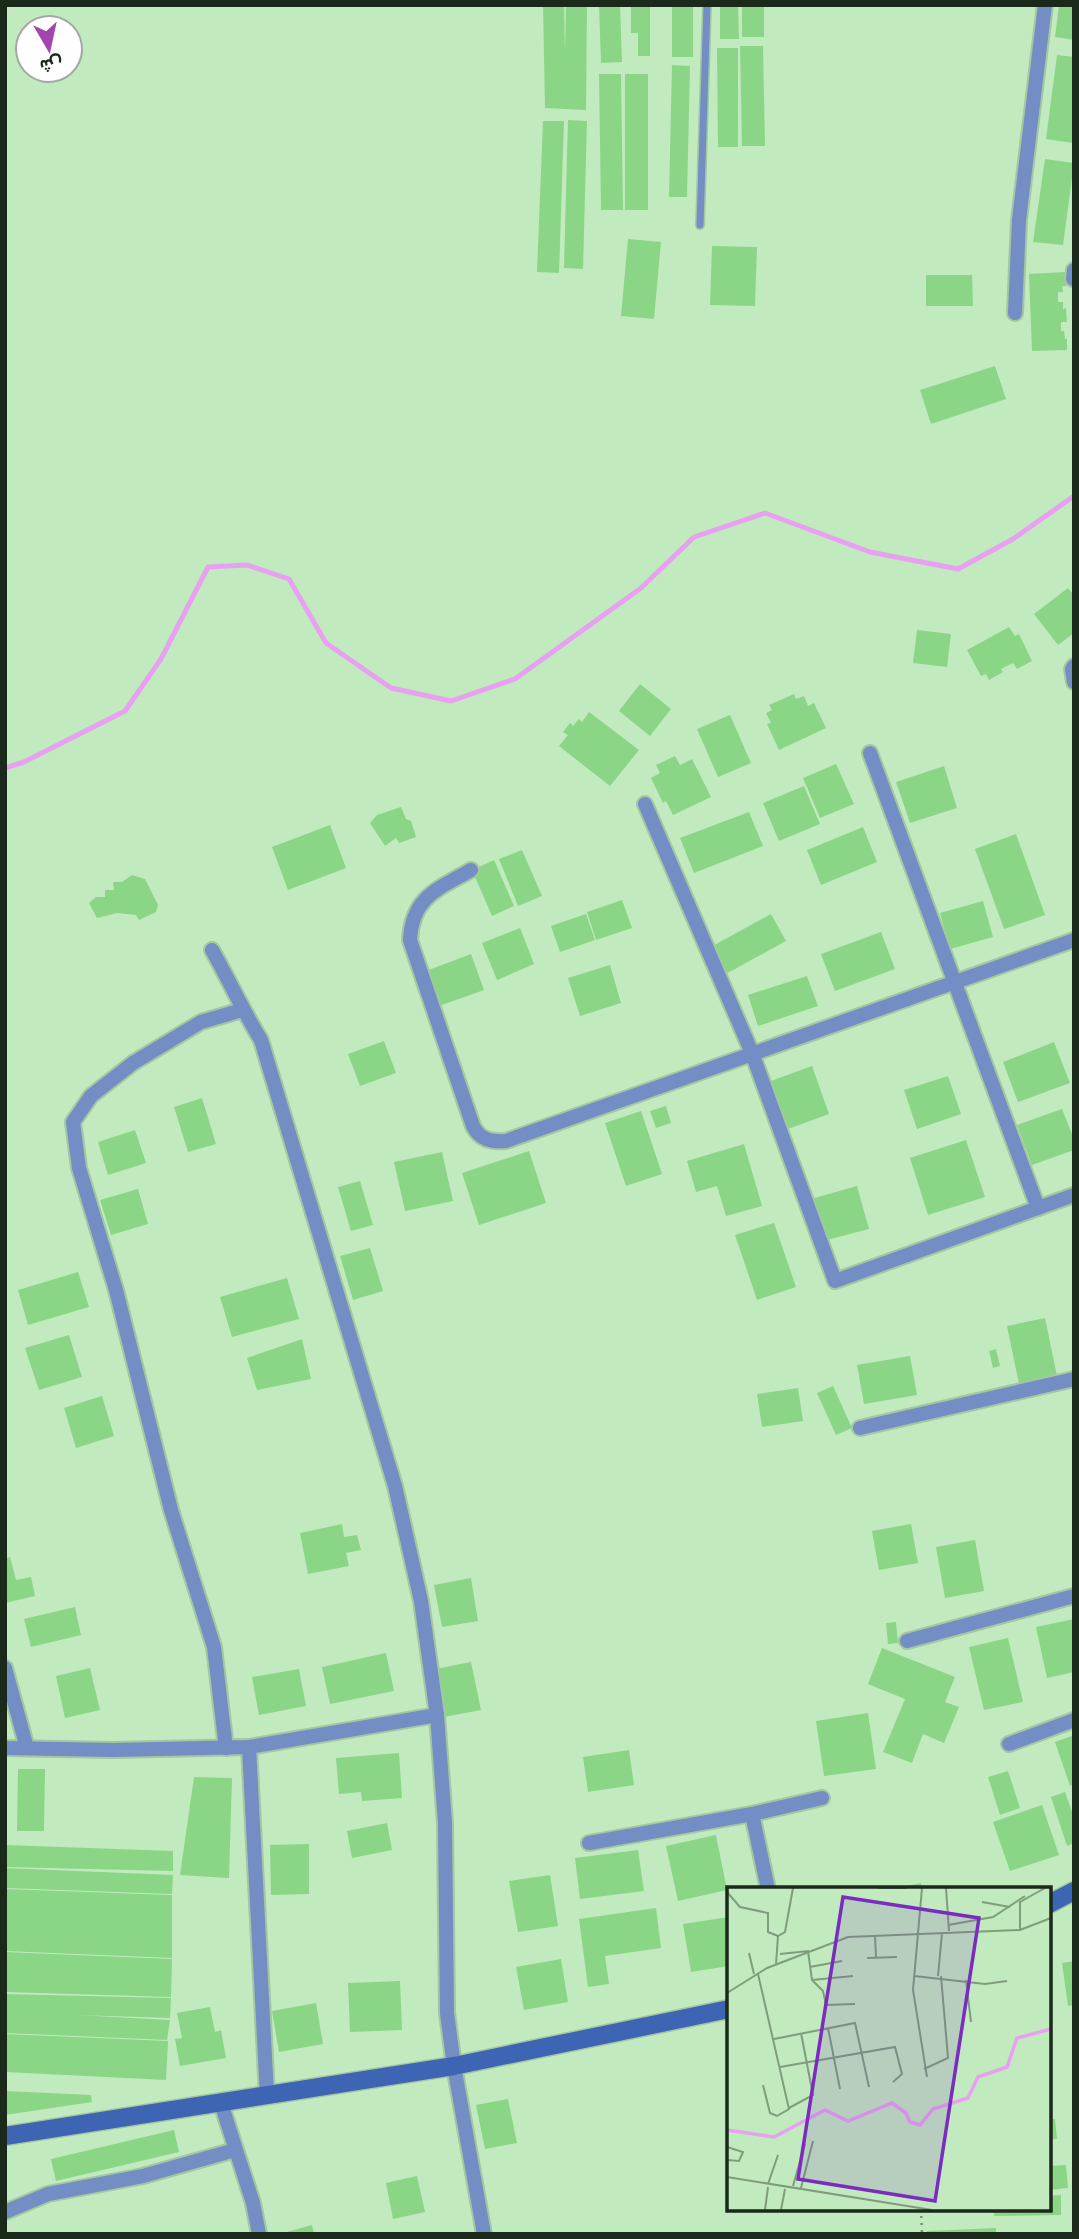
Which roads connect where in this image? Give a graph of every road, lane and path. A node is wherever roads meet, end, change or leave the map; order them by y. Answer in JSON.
{"nodes":[{"id":1,"x":707,"y":5,"type":"edge"},
{"id":2,"x":1045,"y":5,"type":"edge"},
{"id":3,"x":699,"y":225,"type":"dead end"},
{"id":4,"x":1015,"y":313,"type":"dead end"},
{"id":5,"x":1074,"y":666,"type":"edge"},
{"id":6,"x":1074,"y":682,"type":"edge"},
{"id":7,"x":870,"y":752,"type":"dead end"},
{"id":8,"x":645,"y":804,"type":"dead end"},
{"id":9,"x":471,"y":870,"type":"dead end"},
{"id":10,"x":1074,"y":940,"type":"edge"},
{"id":11,"x":212,"y":950,"type":"dead end"},
{"id":12,"x":954,"y":981,"type":"junction"},
{"id":13,"x":242,"y":1010,"type":"junction"},
{"id":14,"x":752,"y":1053,"type":"junction"},
{"id":15,"x":1074,"y":1195,"type":"edge"},
{"id":16,"x":1038,"y":1208,"type":"junction"},
{"id":17,"x":1074,"y":1379,"type":"edge"},
{"id":18,"x":860,"y":1428,"type":"dead end"},
{"id":19,"x":1074,"y":1596,"type":"edge"},
{"id":20,"x":907,"y":1642,"type":"dead end"},
{"id":21,"x":5,"y":1668,"type":"edge"},
{"id":22,"x":437,"y":1715,"type":"junction"},
{"id":23,"x":1074,"y":1720,"type":"edge"},
{"id":24,"x":1009,"y":1744,"type":"dead end"},
{"id":25,"x":249,"y":1747,"type":"junction"},
{"id":26,"x":5,"y":1748,"type":"edge"},
{"id":27,"x":27,"y":1748,"type":"junction"},
{"id":28,"x":226,"y":1748,"type":"junction"},
{"id":29,"x":822,"y":1798,"type":"dead end"},
{"id":30,"x":752,"y":1814,"type":"junction"},
{"id":31,"x":589,"y":1843,"type":"dead end"},
{"id":32,"x":768,"y":1887,"type":"edge"},
{"id":33,"x":1074,"y":1891,"type":"edge"},
{"id":34,"x":1051,"y":1903,"type":"edge"},
{"id":35,"x":727,"y":2009,"type":"edge"},
{"id":36,"x":454,"y":2066,"type":"junction"},
{"id":37,"x":267,"y":2096,"type":"junction"},
{"id":38,"x":221,"y":2103,"type":"junction"},
{"id":39,"x":5,"y":2136,"type":"edge"},
{"id":40,"x":235,"y":2150,"type":"junction"},
{"id":41,"x":921,"y":2211,"type":"edge"},
{"id":42,"x":5,"y":2212,"type":"edge"},
{"id":43,"x":259,"y":2234,"type":"edge"},
{"id":44,"x":484,"y":2234,"type":"edge"},
{"id":45,"x":922,"y":2234,"type":"edge"}],
"edges":[{"from":1,"to":3,"type":"lane"},
{"from":2,"to":4,"type":"street"},
{"from":5,"to":6,"type":"street"},
{"from":7,"to":12,"type":"street"},
{"from":8,"to":14,"type":"street"},
{"from":9,"to":14,"type":"street"},
{"from":10,"to":12,"type":"street"},
{"from":11,"to":13,"type":"street"},
{"from":12,"to":14,"type":"street"},
{"from":12,"to":16,"type":"street"},
{"from":13,"to":22,"type":"street"},
{"from":13,"to":28,"type":"street"},
{"from":14,"to":16,"type":"street"},
{"from":15,"to":16,"type":"street"},
{"from":17,"to":18,"type":"street"},
{"from":19,"to":20,"type":"street"},
{"from":21,"to":27,"type":"street"},
{"from":22,"to":25,"type":"street"},
{"from":22,"to":36,"type":"street"},
{"from":23,"to":24,"type":"street"},
{"from":25,"to":28,"type":"street"},
{"from":25,"to":37,"type":"street"},
{"from":26,"to":27,"type":"street"},
{"from":27,"to":28,"type":"street"},
{"from":29,"to":30,"type":"street"},
{"from":30,"to":31,"type":"street"},
{"from":30,"to":32,"type":"street"},
{"from":33,"to":34,"type":"main road"},
{"from":35,"to":36,"type":"main road"},
{"from":36,"to":37,"type":"main road"},
{"from":36,"to":44,"type":"street"},
{"from":37,"to":38,"type":"main road"},
{"from":38,"to":39,"type":"main road"},
{"from":38,"to":40,"type":"street"},
{"from":40,"to":42,"type":"street"},
{"from":40,"to":43,"type":"street"},
{"from":41,"to":45,"type":"path"}]}
